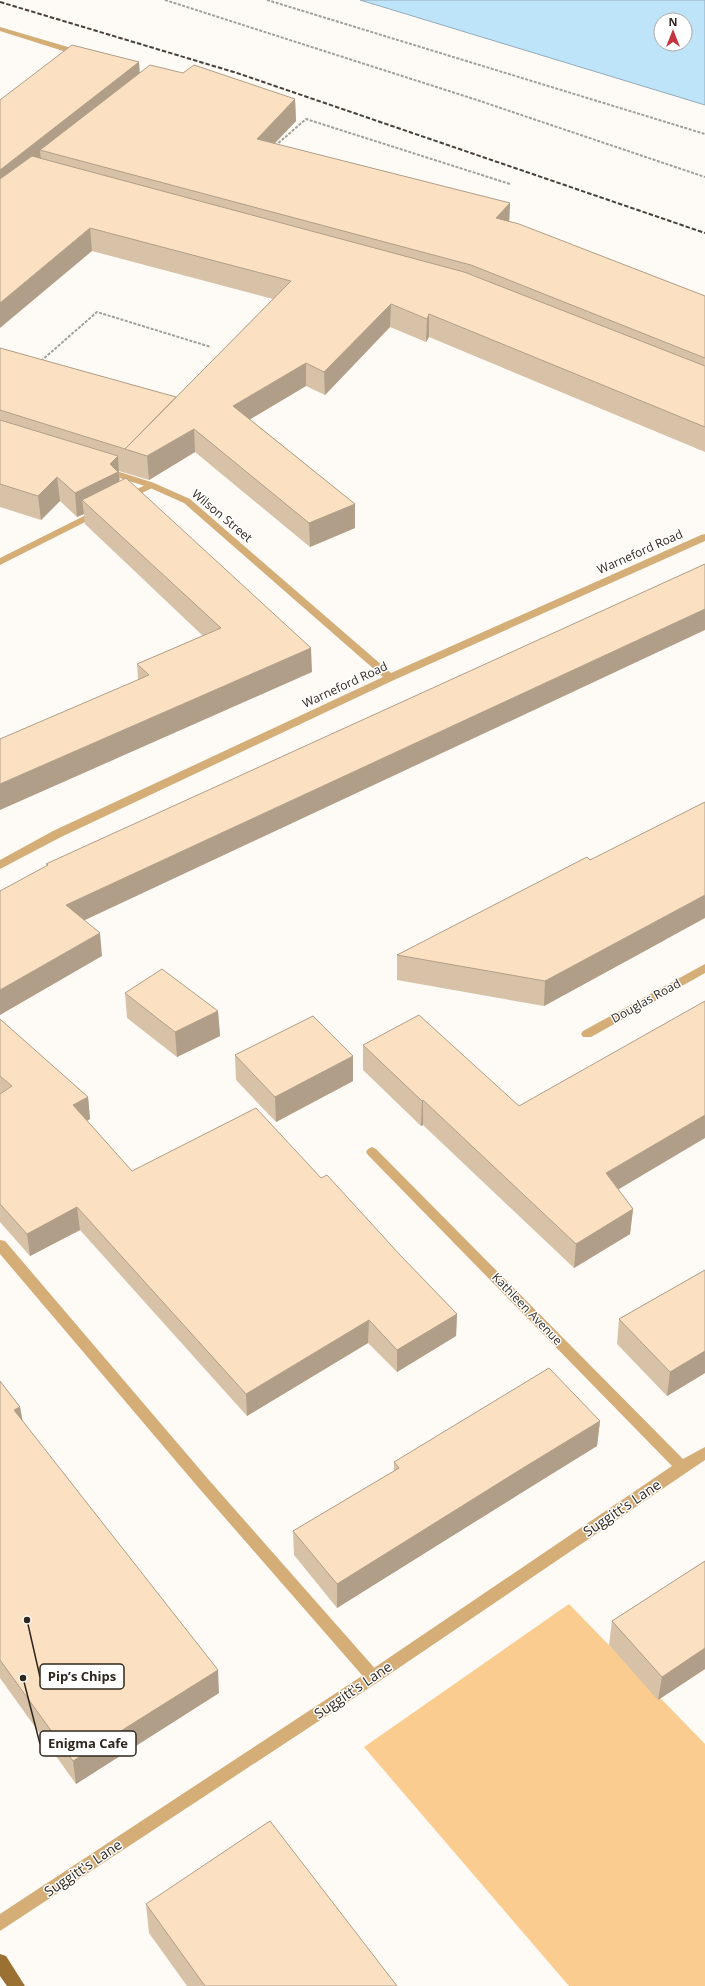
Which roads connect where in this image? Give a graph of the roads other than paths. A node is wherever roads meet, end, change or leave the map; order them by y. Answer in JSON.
{"nodes":[{"id":1,"x":0,"y":29,"type":"edge"},
{"id":2,"x":88,"y":56,"type":"edge"},
{"id":3,"x":97,"y":468,"type":"edge"},
{"id":4,"x":151,"y":485,"type":"junction"},
{"id":5,"x":705,"y":537,"type":"edge"},
{"id":6,"x":0,"y":562,"type":"edge"},
{"id":7,"x":390,"y":678,"type":"junction"},
{"id":8,"x":0,"y":865,"type":"edge"},
{"id":9,"x":705,"y":968,"type":"edge"},
{"id":10,"x":586,"y":1034,"type":"dead end"},
{"id":11,"x":372,"y":1152,"type":"dead end"},
{"id":12,"x":0,"y":1245,"type":"edge"},
{"id":13,"x":705,"y":1453,"type":"edge"},
{"id":14,"x":682,"y":1467,"type":"junction"},
{"id":15,"x":373,"y":1677,"type":"junction"},
{"id":16,"x":0,"y":1923,"type":"edge"},
{"id":17,"x":0,"y":1962,"type":"edge"},
{"id":18,"x":17,"y":1986,"type":"edge"}],
"edges":[{"from":1,"to":2,"type":"street"},
{"from":3,"to":4,"type":"street","name":"Wilson Street"},
{"from":4,"to":6,"type":"street"},
{"from":4,"to":7,"type":"street","name":"Wilson Street"},
{"from":5,"to":7,"type":"street","name":"Warneford Road"},
{"from":7,"to":8,"type":"street","name":"Warneford Road"},
{"from":9,"to":10,"type":"street","name":"Douglas Road"},
{"from":11,"to":14,"type":"street","name":"Kathleen Avenue"},
{"from":12,"to":15,"type":"street"},
{"from":13,"to":14,"type":"street","name":"Suggitt's Lane"},
{"from":14,"to":15,"type":"street","name":"Suggitt's Lane"},
{"from":15,"to":16,"type":"street","name":"Suggitt's Lane"},
{"from":17,"to":18,"type":"main road"}]}
